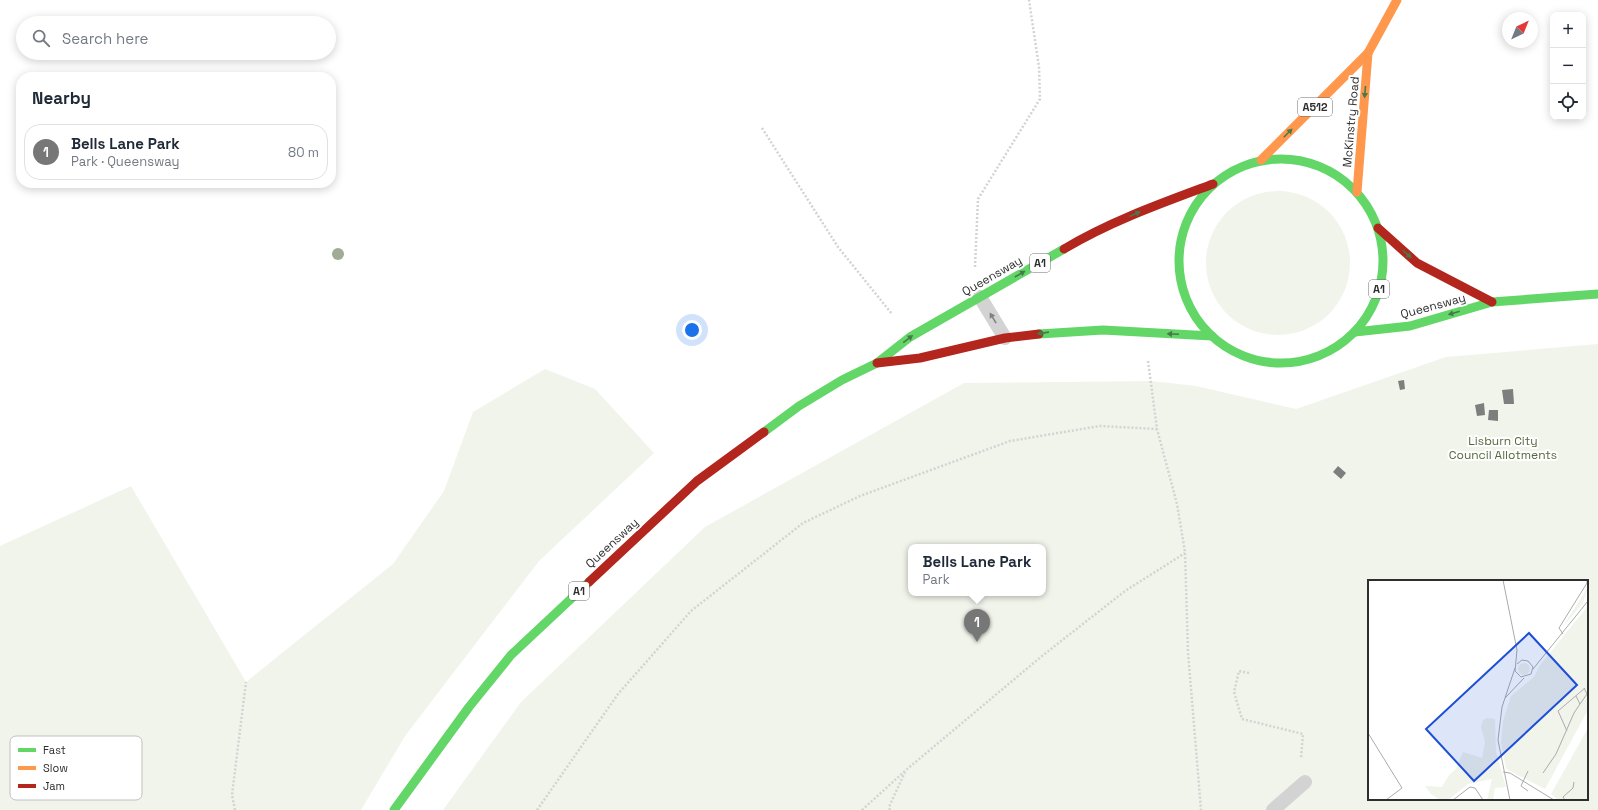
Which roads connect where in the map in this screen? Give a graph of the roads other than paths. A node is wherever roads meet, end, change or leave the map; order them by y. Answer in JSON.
{"nodes":[{"id":1,"x":1397,"y":0,"type":"edge"},
{"id":2,"x":1368,"y":53,"type":"junction"},
{"id":3,"x":1261,"y":160,"type":"junction"},
{"id":4,"x":1213,"y":184,"type":"junction"},
{"id":5,"x":1357,"y":192,"type":"junction"},
{"id":6,"x":1378,"y":228,"type":"junction"},
{"id":7,"x":1598,"y":294,"type":"edge"},
{"id":8,"x":980,"y":297,"type":"junction"},
{"id":9,"x":1492,"y":302,"type":"junction"},
{"id":10,"x":1355,"y":332,"type":"junction"},
{"id":11,"x":1212,"y":336,"type":"junction"},
{"id":12,"x":1005,"y":338,"type":"junction"},
{"id":13,"x":877,"y":363,"type":"junction"},
{"id":14,"x":1305,"y":782,"type":"dead end"},
{"id":15,"x":394,"y":810,"type":"edge"},
{"id":16,"x":1273,"y":810,"type":"edge"}],
"edges":[{"from":1,"to":2,"type":"main road","name":"McKinstry Road","number":"A512"},
{"from":3,"to":2,"type":"main road","name":"McKinstry Road","number":"A512","one_way":true},
{"from":2,"to":5,"type":"main road","name":"McKinstry Road","number":"A512","one_way":true},
{"from":3,"to":4,"type":"main road","number":"A1"},
{"from":3,"to":5,"type":"main road","number":"A1"},
{"from":8,"to":4,"type":"main road","name":"Queensway","number":"A1","one_way":true},
{"from":4,"to":11,"type":"main road","number":"A1"},
{"from":5,"to":6,"type":"main road","number":"A1"},
{"from":6,"to":9,"type":"main road","name":"Queensway","number":"A1","one_way":true},
{"from":6,"to":10,"type":"main road","number":"A1"},
{"from":7,"to":9,"type":"main road","name":"Queensway"},
{"from":12,"to":8,"type":"lane","one_way":true},
{"from":13,"to":8,"type":"main road","name":"Queensway","number":"A1","one_way":true},
{"from":9,"to":10,"type":"main road","name":"Queensway","one_way":true},
{"from":10,"to":11,"type":"main road","number":"A1"},
{"from":11,"to":12,"type":"main road","name":"Queensway","number":"A1","one_way":true},
{"from":12,"to":13,"type":"main road","name":"Queensway","number":"A1"},
{"from":13,"to":15,"type":"main road","name":"Queensway","number":"A1"},
{"from":14,"to":16,"type":"lane"}]}
